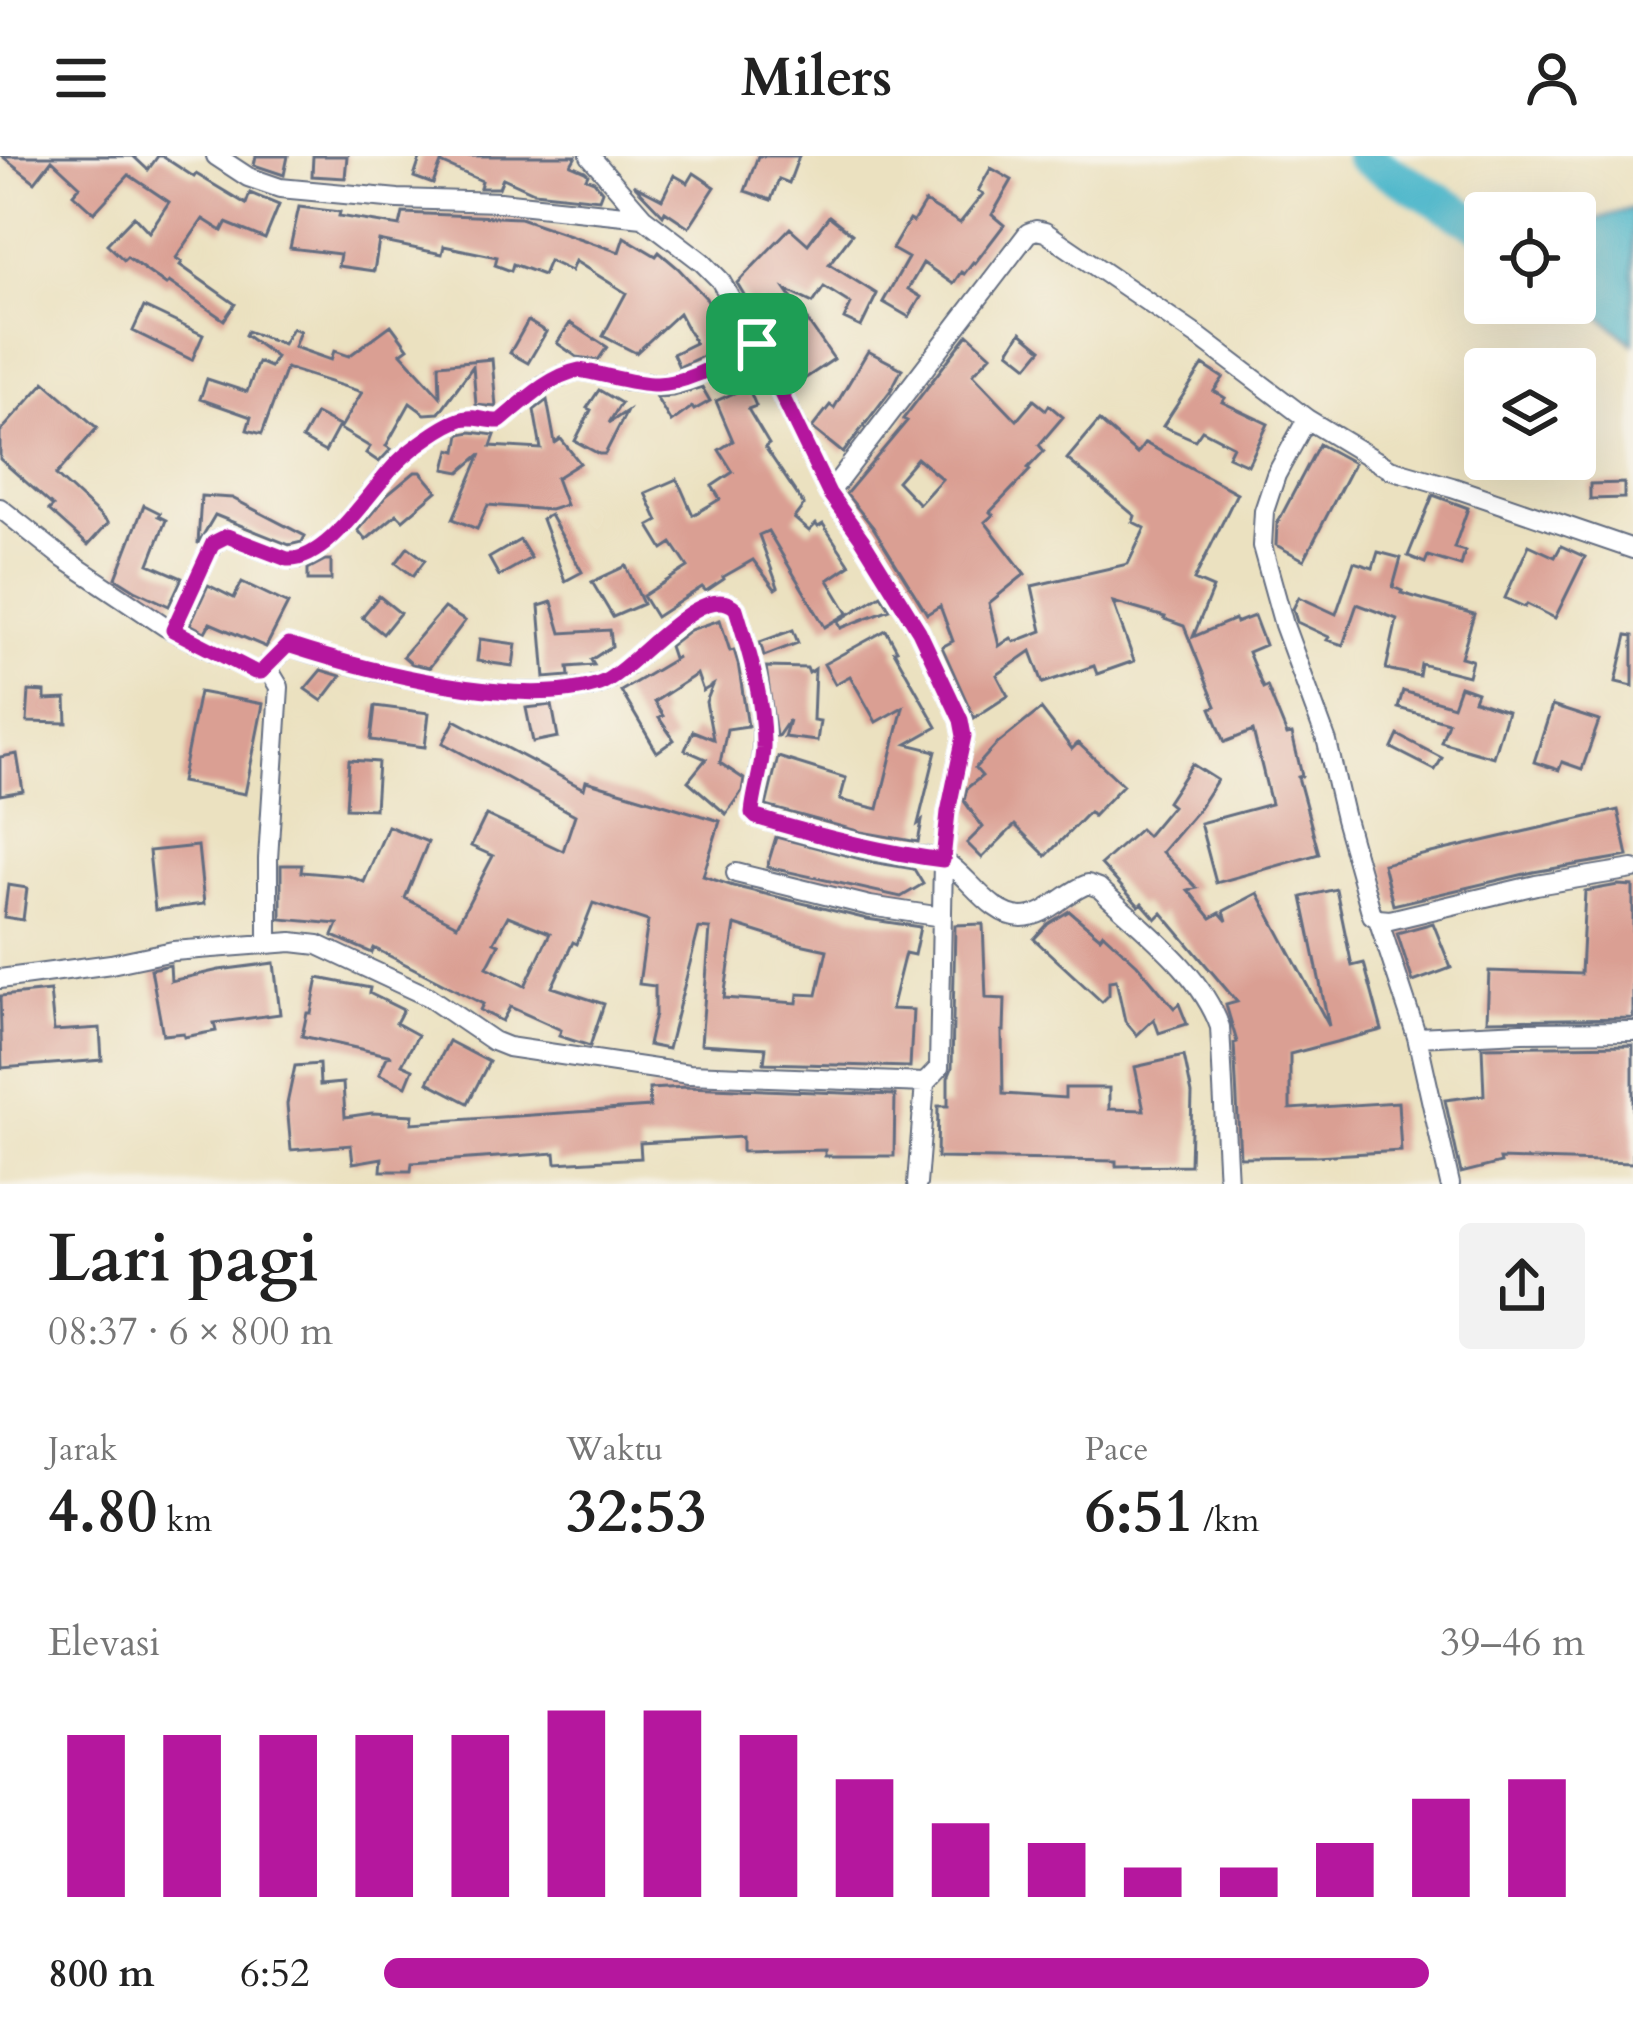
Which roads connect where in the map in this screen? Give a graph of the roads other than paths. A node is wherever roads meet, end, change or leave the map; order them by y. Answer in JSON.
{"nodes":[{"id":1,"x":216,"y":156,"type":"edge"},
{"id":2,"x":590,"y":156,"type":"edge"},
{"id":3,"x":643,"y":217,"type":"junction"},
{"id":4,"x":757,"y":344,"type":"junction"},
{"id":5,"x":1307,"y":419,"type":"junction"},
{"id":6,"x":829,"y":493,"type":"junction"},
{"id":7,"x":0,"y":508,"type":"edge"},
{"id":8,"x":1633,"y":549,"type":"edge"},
{"id":9,"x":173,"y":630,"type":"junction"},
{"id":10,"x":267,"y":667,"type":"junction"},
{"id":11,"x":943,"y":860,"type":"junction"},
{"id":12,"x":1633,"y":869,"type":"edge"},
{"id":13,"x":736,"y":873,"type":"dead end"},
{"id":14,"x":942,"y":917,"type":"junction"},
{"id":15,"x":1378,"y":919,"type":"junction"},
{"id":16,"x":268,"y":944,"type":"junction"},
{"id":17,"x":0,"y":979,"type":"edge"},
{"id":18,"x":1633,"y":1031,"type":"edge"},
{"id":19,"x":1418,"y":1037,"type":"junction"},
{"id":20,"x":926,"y":1083,"type":"junction"},
{"id":21,"x":917,"y":1184,"type":"edge"},
{"id":22,"x":1228,"y":1184,"type":"edge"},
{"id":23,"x":1450,"y":1184,"type":"edge"}],
"edges":[{"from":1,"to":3,"type":"street"},
{"from":2,"to":3,"type":"street"},
{"from":3,"to":4,"type":"street"},
{"from":4,"to":6,"type":"street"},
{"from":4,"to":9,"type":"street"},
{"from":5,"to":6,"type":"street"},
{"from":5,"to":8,"type":"street"},
{"from":5,"to":15,"type":"street"},
{"from":6,"to":11,"type":"street"},
{"from":7,"to":9,"type":"street"},
{"from":9,"to":10,"type":"street"},
{"from":10,"to":11,"type":"street"},
{"from":10,"to":16,"type":"street"},
{"from":11,"to":14,"type":"street"},
{"from":11,"to":22,"type":"street"},
{"from":12,"to":15,"type":"street"},
{"from":13,"to":14,"type":"street"},
{"from":14,"to":20,"type":"street"},
{"from":15,"to":19,"type":"street"},
{"from":16,"to":17,"type":"street"},
{"from":16,"to":20,"type":"street"},
{"from":18,"to":19,"type":"street"},
{"from":19,"to":23,"type":"street"},
{"from":20,"to":21,"type":"street"}]}
